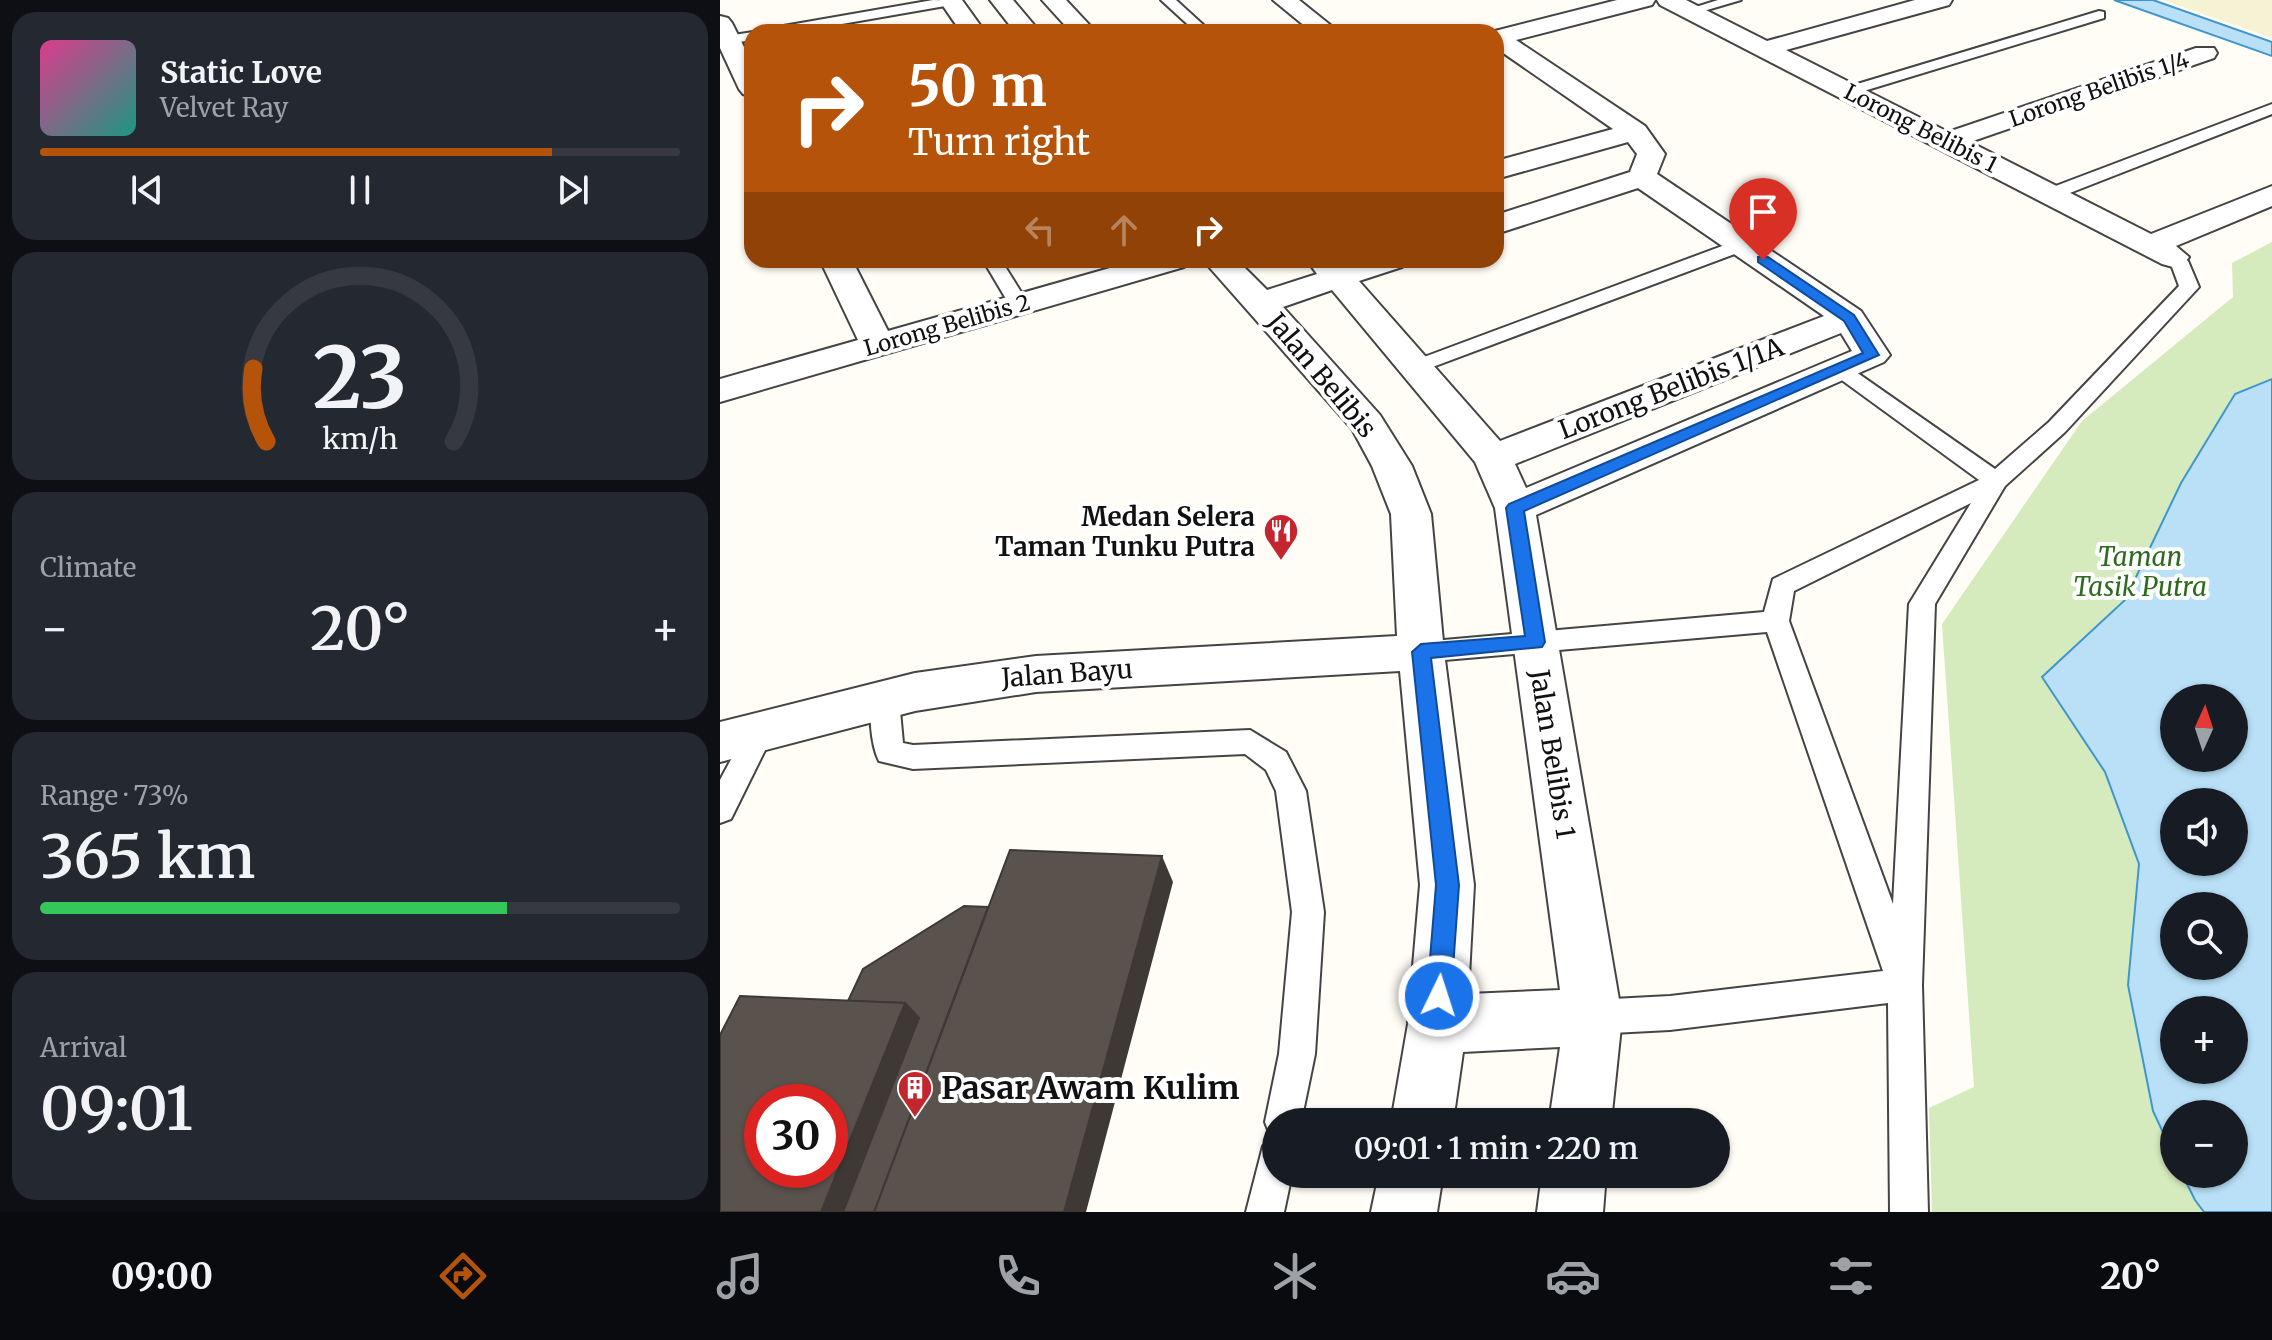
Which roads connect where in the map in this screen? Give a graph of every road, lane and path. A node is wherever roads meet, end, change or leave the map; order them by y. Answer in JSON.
{"nodes":[{"id":1,"x":842,"y":0,"type":"edge"},
{"id":2,"x":950,"y":0,"type":"edge"},
{"id":3,"x":1001,"y":0,"type":"edge"},
{"id":4,"x":1053,"y":0,"type":"edge"},
{"id":5,"x":1168,"y":0,"type":"edge"},
{"id":6,"x":1284,"y":0,"type":"edge"},
{"id":7,"x":1644,"y":0,"type":"edge"},
{"id":8,"x":1734,"y":0,"type":"edge"},
{"id":9,"x":1941,"y":0,"type":"edge"},
{"id":10,"x":1679,"y":6,"type":"edge"},
{"id":11,"x":2099,"y":15,"type":"dead end"},
{"id":12,"x":853,"y":18,"type":"junction"},
{"id":13,"x":818,"y":24,"type":"edge"},
{"id":14,"x":856,"y":24,"type":"edge"},
{"id":15,"x":967,"y":24,"type":"edge"},
{"id":16,"x":1021,"y":24,"type":"edge"},
{"id":17,"x":1076,"y":24,"type":"edge"},
{"id":18,"x":1195,"y":24,"type":"edge"},
{"id":19,"x":1316,"y":24,"type":"edge"},
{"id":20,"x":722,"y":35,"type":"edge"},
{"id":21,"x":744,"y":36,"type":"edge"},
{"id":22,"x":1504,"y":36,"type":"edge"},
{"id":23,"x":1504,"y":43,"type":"edge"},
{"id":24,"x":1764,"y":49,"type":"junction"},
{"id":25,"x":2205,"y":53,"type":"dead end"},
{"id":26,"x":744,"y":75,"type":"edge"},
{"id":27,"x":1849,"y":91,"type":"junction"},
{"id":28,"x":2272,"y":109,"type":"edge"},
{"id":29,"x":1635,"y":132,"type":"junction"},
{"id":30,"x":1947,"y":141,"type":"junction"},
{"id":31,"x":1504,"y":168,"type":"edge"},
{"id":32,"x":1642,"y":177,"type":"junction"},
{"id":33,"x":2051,"y":194,"type":"junction"},
{"id":34,"x":2272,"y":195,"type":"edge"},
{"id":35,"x":1504,"y":222,"type":"edge"},
{"id":36,"x":1741,"y":245,"type":"junction"},
{"id":37,"x":2162,"y":251,"type":"junction"},
{"id":38,"x":840,"y":268,"type":"edge"},
{"id":39,"x":997,"y":268,"type":"edge"},
{"id":40,"x":1139,"y":268,"type":"edge"},
{"id":41,"x":1227,"y":268,"type":"edge"},
{"id":42,"x":1330,"y":269,"type":"edge"},
{"id":43,"x":1261,"y":303,"type":"junction"},
{"id":44,"x":1019,"y":305,"type":"junction"},
{"id":45,"x":1849,"y":318,"type":"junction"},
{"id":46,"x":878,"y":345,"type":"junction"},
{"id":47,"x":1415,"y":367,"type":"junction"},
{"id":48,"x":1839,"y":369,"type":"junction"},
{"id":49,"x":720,"y":391,"type":"edge"},
{"id":50,"x":1493,"y":458,"type":"junction"},
{"id":51,"x":1996,"y":481,"type":"junction"},
{"id":52,"x":1515,"y":508,"type":"junction"},
{"id":53,"x":1776,"y":621,"type":"junction"},
{"id":54,"x":1535,"y":642,"type":"junction"},
{"id":55,"x":1421,"y":652,"type":"junction"},
{"id":56,"x":885,"y":700,"type":"junction"},
{"id":57,"x":739,"y":738,"type":"edge"},
{"id":58,"x":720,"y":810,"type":"edge"},
{"id":59,"x":1905,"y":985,"type":"junction"},
{"id":60,"x":1593,"y":1017,"type":"junction"},
{"id":61,"x":1437,"y":1024,"type":"junction"},
{"id":62,"x":1286,"y":1108,"type":"edge"},
{"id":63,"x":1424,"y":1108,"type":"edge"},
{"id":64,"x":1582,"y":1108,"type":"edge"},
{"id":65,"x":1270,"y":1188,"type":"edge"},
{"id":66,"x":1408,"y":1188,"type":"edge"},
{"id":67,"x":1573,"y":1188,"type":"edge"},
{"id":68,"x":1265,"y":1212,"type":"edge"},
{"id":69,"x":1404,"y":1212,"type":"edge"},
{"id":70,"x":1570,"y":1212,"type":"edge"},
{"id":71,"x":1909,"y":1212,"type":"edge"}],
"edges":[{"from":1,"to":12,"type":"lane"},
{"from":2,"to":12,"type":"lane"},
{"from":2,"to":15,"type":"street"},
{"from":3,"to":16,"type":"street"},
{"from":4,"to":17,"type":"street"},
{"from":5,"to":18,"type":"lane"},
{"from":6,"to":19,"type":"street"},
{"from":7,"to":22,"type":"street"},
{"from":8,"to":10,"type":"lane"},
{"from":9,"to":24,"type":"street"},
{"from":10,"to":24,"type":"street","name":"Lorong Belibis 1"},
{"from":11,"to":27,"type":"lane"},
{"from":12,"to":13,"type":"lane"},
{"from":12,"to":14,"type":"lane"},
{"from":20,"to":21,"type":"lane"},
{"from":20,"to":26,"type":"street"},
{"from":23,"to":29,"type":"street"},
{"from":24,"to":27,"type":"street","name":"Lorong Belibis 1"},
{"from":25,"to":30,"type":"street","name":"Lorong Belibis 1/4"},
{"from":27,"to":30,"type":"street","name":"Lorong Belibis 1"},
{"from":28,"to":33,"type":"lane"},
{"from":29,"to":31,"type":"street"},
{"from":29,"to":32,"type":"street"},
{"from":30,"to":33,"type":"street","name":"Lorong Belibis 1"},
{"from":32,"to":35,"type":"street"},
{"from":32,"to":36,"type":"street"},
{"from":33,"to":37,"type":"street","name":"Lorong Belibis 1"},
{"from":34,"to":37,"type":"street"},
{"from":36,"to":45,"type":"street"},
{"from":36,"to":47,"type":"lane"},
{"from":37,"to":51,"type":"lane"},
{"from":38,"to":46,"type":"street"},
{"from":39,"to":44,"type":"lane"},
{"from":40,"to":44,"type":"street","name":"Lorong Belibis 2"},
{"from":41,"to":43,"type":"street","name":"Jalan Belibis"},
{"from":42,"to":43,"type":"street"},
{"from":42,"to":47,"type":"street","name":"Jalan Belibis 1"},
{"from":43,"to":55,"type":"street","name":"Jalan Belibis"},
{"from":44,"to":46,"type":"street","name":"Lorong Belibis 2"},
{"from":45,"to":48,"type":"street"},
{"from":45,"to":50,"type":"street","name":"Lorong Belibis 1/1A"},
{"from":46,"to":49,"type":"street","name":"Lorong Belibis 2"},
{"from":47,"to":50,"type":"street","name":"Jalan Belibis 1"},
{"from":48,"to":51,"type":"lane"},
{"from":48,"to":52,"type":"street"},
{"from":50,"to":52,"type":"street","name":"Jalan Belibis 1"},
{"from":51,"to":53,"type":"lane"},
{"from":51,"to":59,"type":"lane"},
{"from":52,"to":54,"type":"street","name":"Jalan Belibis 1"},
{"from":53,"to":54,"type":"lane"},
{"from":53,"to":59,"type":"lane"},
{"from":54,"to":55,"type":"lane"},
{"from":54,"to":60,"type":"street","name":"Jalan Belibis 1"},
{"from":55,"to":56,"type":"street","name":"Jalan Bayu"},
{"from":55,"to":61,"type":"street","name":"Jalan Belibis"},
{"from":56,"to":57,"type":"street","name":"Jalan Bayu"},
{"from":56,"to":62,"type":"lane"},
{"from":57,"to":58,"type":"lane"},
{"from":59,"to":60,"type":"lane"},
{"from":59,"to":71,"type":"lane"},
{"from":60,"to":61,"type":"street"},
{"from":60,"to":64,"type":"street","name":"Jalan Belibis 1"},
{"from":61,"to":63,"type":"street","name":"Jalan Belibis"},
{"from":65,"to":68,"type":"lane"},
{"from":66,"to":69,"type":"street"},
{"from":67,"to":70,"type":"street"}]}
